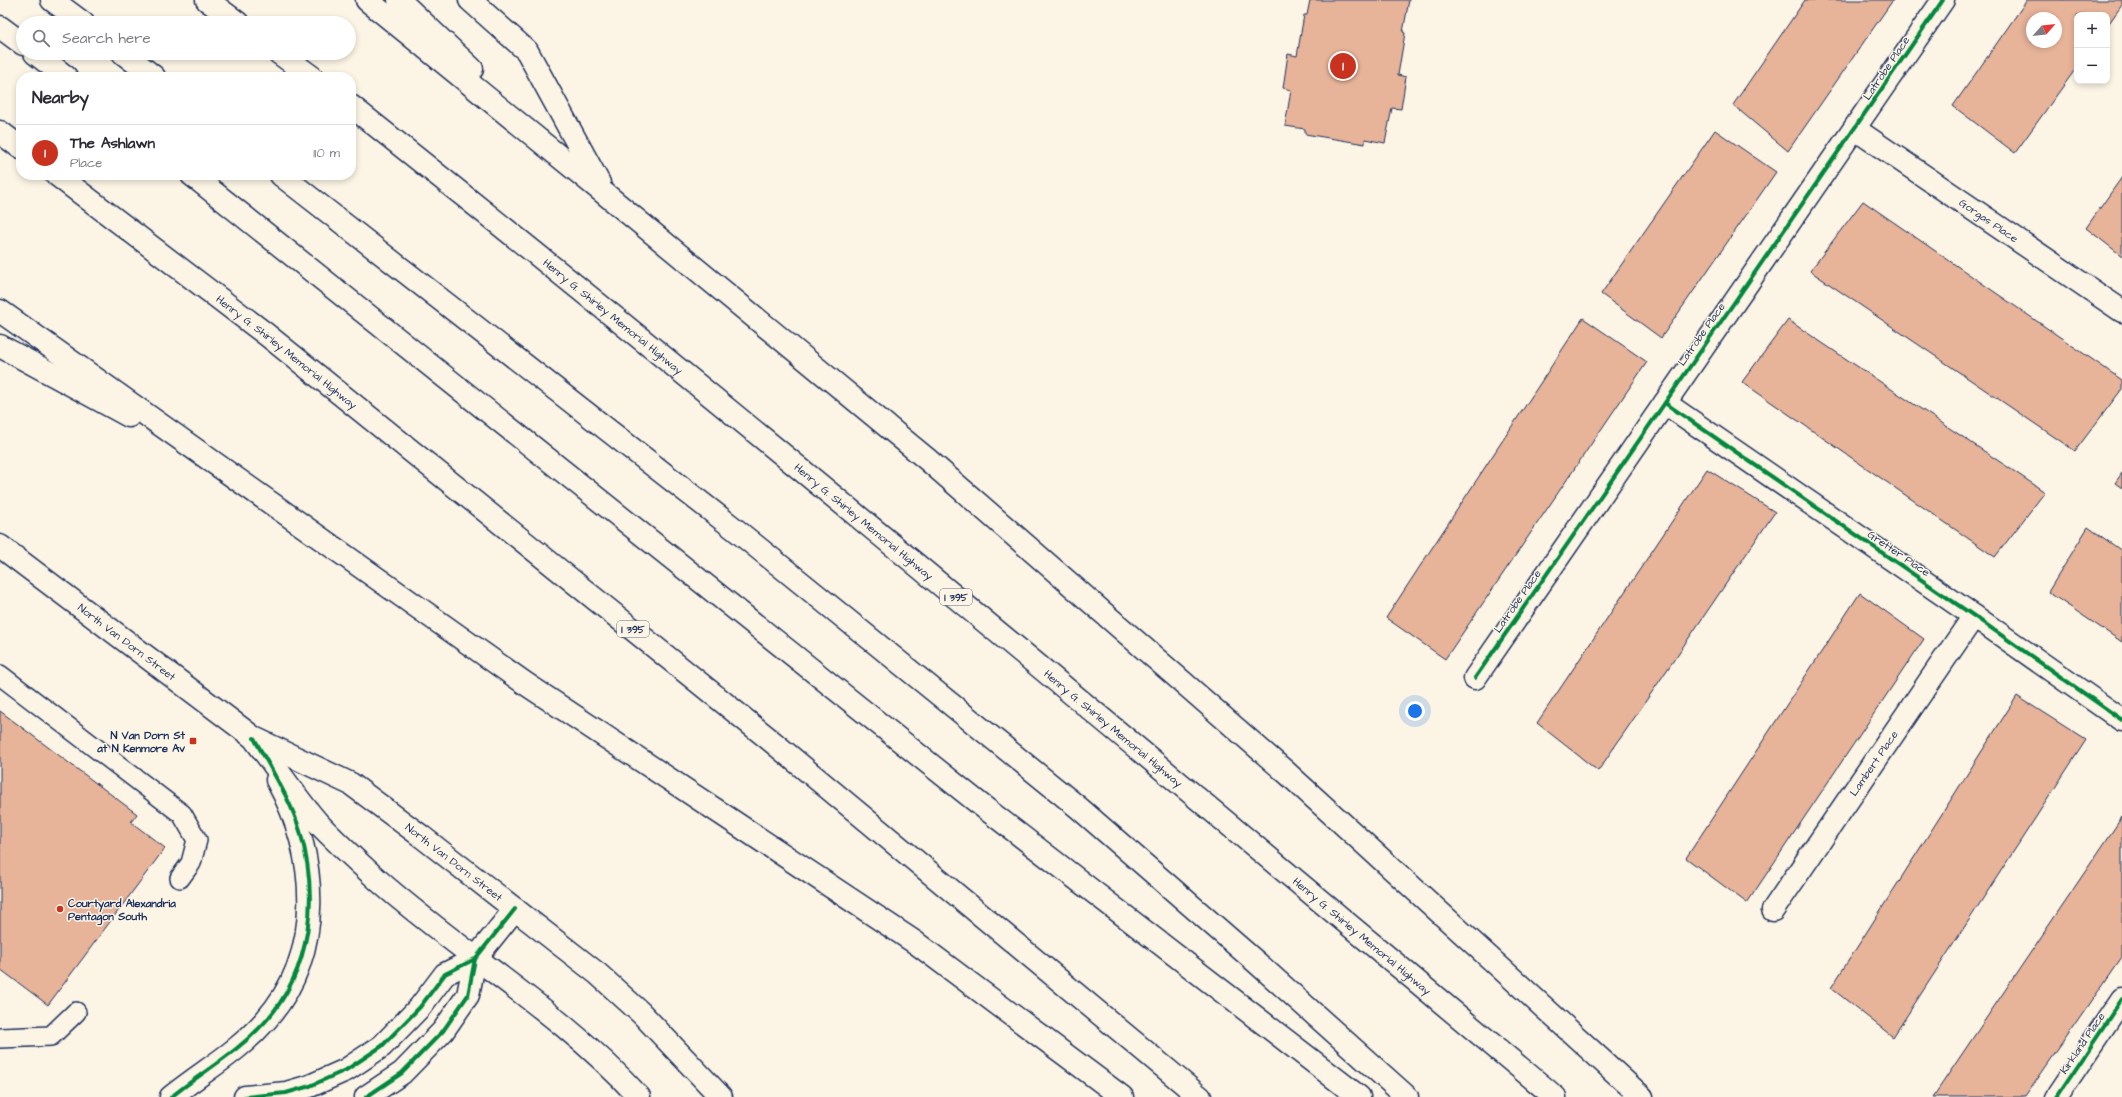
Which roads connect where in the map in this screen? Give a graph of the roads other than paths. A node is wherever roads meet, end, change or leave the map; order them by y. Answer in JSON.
{"nodes":[{"id":1,"x":52,"y":0,"type":"edge"},
{"id":2,"x":207,"y":0,"type":"edge"},
{"id":3,"x":367,"y":0,"type":"edge"},
{"id":4,"x":399,"y":0,"type":"edge"},
{"id":5,"x":470,"y":0,"type":"edge"},
{"id":6,"x":1943,"y":0,"type":"edge"},
{"id":7,"x":74,"y":16,"type":"edge"},
{"id":8,"x":229,"y":16,"type":"edge"},
{"id":9,"x":0,"y":26,"type":"edge"},
{"id":10,"x":16,"y":39,"type":"edge"},
{"id":11,"x":43,"y":60,"type":"edge"},
{"id":12,"x":132,"y":60,"type":"edge"},
{"id":13,"x":289,"y":60,"type":"edge"},
{"id":14,"x":59,"y":72,"type":"edge"},
{"id":15,"x":148,"y":72,"type":"edge"},
{"id":16,"x":305,"y":72,"type":"edge"},
{"id":17,"x":356,"y":110,"type":"edge"},
{"id":18,"x":1855,"y":129,"type":"junction"},
{"id":19,"x":0,"y":132,"type":"edge"},
{"id":20,"x":16,"y":144,"type":"edge"},
{"id":21,"x":63,"y":180,"type":"edge"},
{"id":22,"x":198,"y":180,"type":"edge"},
{"id":23,"x":287,"y":180,"type":"edge"},
{"id":24,"x":604,"y":192,"type":"junction"},
{"id":25,"x":0,"y":311,"type":"edge"},
{"id":26,"x":2122,"y":312,"type":"edge"},
{"id":27,"x":0,"y":346,"type":"edge"},
{"id":28,"x":1664,"y":403,"type":"junction"},
{"id":29,"x":222,"y":467,"type":"junction"},
{"id":30,"x":0,"y":546,"type":"edge"},
{"id":31,"x":1974,"y":616,"type":"junction"},
{"id":32,"x":0,"y":675,"type":"edge"},
{"id":33,"x":1475,"y":678,"type":"dead end"},
{"id":34,"x":2122,"y":720,"type":"edge"},
{"id":35,"x":254,"y":738,"type":"junction"},
{"id":36,"x":180,"y":878,"type":"dead end"},
{"id":37,"x":515,"y":909,"type":"junction"},
{"id":38,"x":1773,"y":910,"type":"dead end"},
{"id":39,"x":475,"y":959,"type":"junction"},
{"id":40,"x":2122,"y":999,"type":"edge"},
{"id":41,"x":76,"y":1012,"type":"dead end"},
{"id":42,"x":0,"y":1038,"type":"edge"},
{"id":43,"x":171,"y":1097,"type":"edge"},
{"id":44,"x":245,"y":1097,"type":"edge"},
{"id":45,"x":366,"y":1097,"type":"edge"},
{"id":46,"x":639,"y":1097,"type":"edge"},
{"id":47,"x":721,"y":1097,"type":"edge"},
{"id":48,"x":1122,"y":1097,"type":"edge"},
{"id":49,"x":1200,"y":1097,"type":"edge"},
{"id":50,"x":1359,"y":1097,"type":"edge"},
{"id":51,"x":1407,"y":1097,"type":"edge"},
{"id":52,"x":1555,"y":1097,"type":"edge"},
{"id":53,"x":1642,"y":1097,"type":"edge"},
{"id":54,"x":2056,"y":1097,"type":"edge"}],
"edges":[{"from":1,"to":7,"type":"main road"},
{"from":2,"to":8,"type":"main road"},
{"from":3,"to":24,"type":"main road"},
{"from":4,"to":24,"type":"main road"},
{"from":5,"to":24,"type":"main road"},
{"from":6,"to":18,"type":"main road","name":"Latrobe Place"},
{"from":9,"to":10,"type":"main road"},
{"from":11,"to":14,"type":"main road"},
{"from":12,"to":15,"type":"main road"},
{"from":13,"to":16,"type":"main road"},
{"from":17,"to":52,"type":"main road","name":"Henry G. Shirley Memorial Highway","number":"I 395"},
{"from":18,"to":26,"type":"main road","name":"Gorgas Place"},
{"from":18,"to":28,"type":"main road","name":"Latrobe Place"},
{"from":19,"to":20,"type":"main road"},
{"from":21,"to":49,"type":"main road","name":"Henry G. Shirley Memorial Highway","number":"I 395"},
{"from":22,"to":50,"type":"main road"},
{"from":23,"to":51,"type":"main road"},
{"from":24,"to":53,"type":"main road"},
{"from":25,"to":29,"type":"main road"},
{"from":27,"to":29,"type":"main road"},
{"from":28,"to":31,"type":"main road","name":"Gretter Place"},
{"from":28,"to":33,"type":"main road","name":"Latrobe Place"},
{"from":29,"to":48,"type":"main road"},
{"from":30,"to":35,"type":"main road","name":"North Van Dorn Street"},
{"from":31,"to":34,"type":"main road","name":"Gretter Place"},
{"from":31,"to":38,"type":"main road","name":"Lambert Place"},
{"from":32,"to":36,"type":"lane"},
{"from":35,"to":37,"type":"main road","name":"North Van Dorn Street"},
{"from":35,"to":39,"type":"main road","name":"North Van Dorn Street"},
{"from":35,"to":43,"type":"main road"},
{"from":37,"to":39,"type":"main road"},
{"from":37,"to":47,"type":"main road","name":"North Van Dorn Street"},
{"from":39,"to":44,"type":"main road"},
{"from":39,"to":45,"type":"main road"},
{"from":39,"to":46,"type":"main road","name":"North Van Dorn Street"},
{"from":40,"to":54,"type":"main road","name":"Kirkland Place"},
{"from":41,"to":42,"type":"lane"}]}
